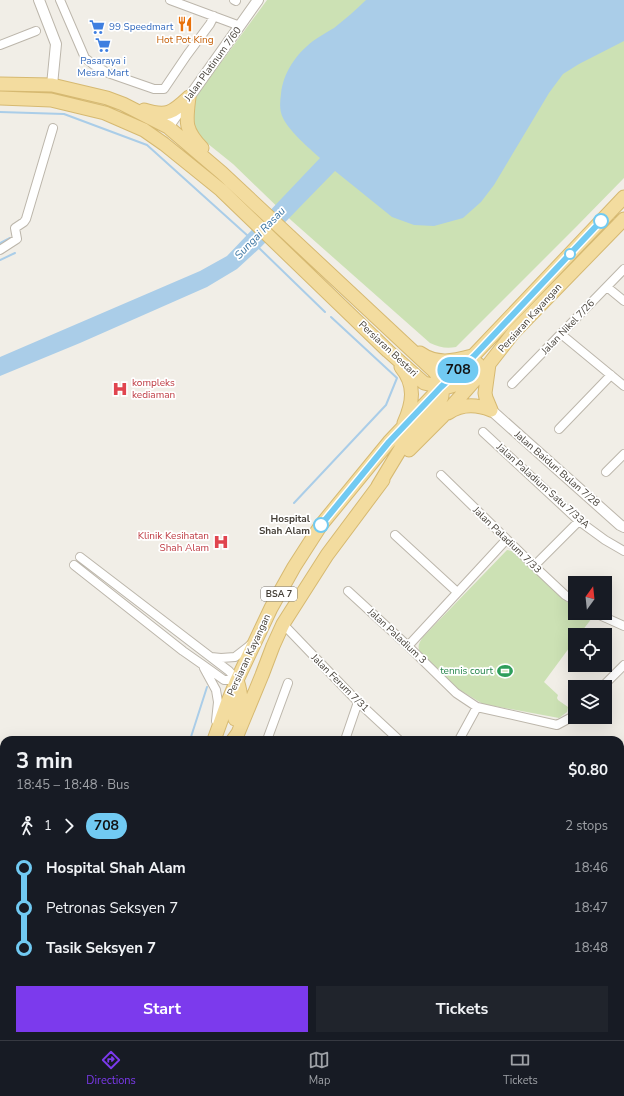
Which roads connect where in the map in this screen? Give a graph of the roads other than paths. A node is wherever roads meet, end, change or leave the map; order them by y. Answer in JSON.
{"nodes":[{"id":1,"x":39,"y":0,"type":"edge"},
{"id":2,"x":60,"y":0,"type":"edge"},
{"id":3,"x":170,"y":0,"type":"edge"},
{"id":4,"x":258,"y":0,"type":"edge"},
{"id":5,"x":214,"y":16,"type":"junction"},
{"id":6,"x":240,"y":26,"type":"junction"},
{"id":7,"x":36,"y":31,"type":"dead end"},
{"id":8,"x":0,"y":45,"type":"edge"},
{"id":9,"x":0,"y":84,"type":"edge"},
{"id":10,"x":52,"y":85,"type":"junction"},
{"id":11,"x":189,"y":97,"type":"junction"},
{"id":12,"x":0,"y":98,"type":"edge"},
{"id":13,"x":123,"y":104,"type":"junction"},
{"id":14,"x":168,"y":127,"type":"junction"},
{"id":15,"x":53,"y":128,"type":"dead end"},
{"id":16,"x":222,"y":173,"type":"junction"},
{"id":17,"x":221,"y":190,"type":"junction"},
{"id":18,"x":624,"y":197,"type":"edge"},
{"id":19,"x":624,"y":219,"type":"edge"},
{"id":20,"x":0,"y":250,"type":"edge"},
{"id":21,"x":624,"y":269,"type":"edge"},
{"id":22,"x":607,"y":287,"type":"junction"},
{"id":23,"x":624,"y":301,"type":"edge"},
{"id":24,"x":383,"y":323,"type":"junction"},
{"id":25,"x":514,"y":332,"type":"junction"},
{"id":26,"x":561,"y":334,"type":"junction"},
{"id":27,"x":388,"y":351,"type":"junction"},
{"id":28,"x":474,"y":356,"type":"junction"},
{"id":29,"x":489,"y":364,"type":"junction"},
{"id":30,"x":611,"y":375,"type":"junction"},
{"id":31,"x":512,"y":384,"type":"dead end"},
{"id":32,"x":624,"y":386,"type":"edge"},
{"id":33,"x":441,"y":387,"type":"junction"},
{"id":34,"x":491,"y":410,"type":"junction"},
{"id":35,"x":442,"y":417,"type":"junction"},
{"id":36,"x":559,"y":429,"type":"dead end"},
{"id":37,"x":399,"y":432,"type":"junction"},
{"id":38,"x":483,"y":432,"type":"dead end"},
{"id":39,"x":624,"y":454,"type":"edge"},
{"id":40,"x":606,"y":472,"type":"dead end"},
{"id":41,"x":441,"y":475,"type":"dead end"},
{"id":42,"x":378,"y":486,"type":"junction"},
{"id":43,"x":579,"y":520,"type":"junction"},
{"id":44,"x":624,"y":527,"type":"edge"},
{"id":45,"x":395,"y":535,"type":"dead end"},
{"id":46,"x":506,"y":540,"type":"junction"},
{"id":47,"x":624,"y":552,"type":"edge"},
{"id":48,"x":80,"y":557,"type":"dead end"},
{"id":49,"x":74,"y":565,"type":"dead end"},
{"id":50,"x":534,"y":566,"type":"junction"},
{"id":51,"x":348,"y":591,"type":"dead end"},
{"id":52,"x":458,"y":592,"type":"junction"},
{"id":53,"x":568,"y":597,"type":"edge"},
{"id":54,"x":611,"y":620,"type":"edge"},
{"id":55,"x":283,"y":624,"type":"junction"},
{"id":56,"x":624,"y":626,"type":"edge"},
{"id":57,"x":261,"y":630,"type":"junction"},
{"id":58,"x":273,"y":646,"type":"junction"},
{"id":59,"x":408,"y":646,"type":"junction"},
{"id":60,"x":210,"y":656,"type":"junction"},
{"id":61,"x":203,"y":665,"type":"junction"},
{"id":62,"x":624,"y":665,"type":"edge"},
{"id":63,"x":237,"y":680,"type":"junction"},
{"id":64,"x":609,"y":680,"type":"edge"},
{"id":65,"x":288,"y":683,"type":"dead end"},
{"id":66,"x":358,"y":702,"type":"junction"},
{"id":67,"x":477,"y":707,"type":"junction"},
{"id":68,"x":568,"y":719,"type":"edge"},
{"id":69,"x":214,"y":736,"type":"edge"},
{"id":70,"x":215,"y":736,"type":"edge"},
{"id":71,"x":231,"y":736,"type":"edge"},
{"id":72,"x":236,"y":736,"type":"edge"},
{"id":73,"x":268,"y":736,"type":"edge"},
{"id":74,"x":346,"y":736,"type":"edge"},
{"id":75,"x":395,"y":736,"type":"edge"},
{"id":76,"x":461,"y":736,"type":"edge"}],
"edges":[{"from":1,"to":10,"type":"street"},
{"from":2,"to":5,"type":"street"},
{"from":3,"to":5,"type":"street"},
{"from":4,"to":6,"type":"street","name":"Jalan Platinum 7/60"},
{"from":5,"to":6,"type":"street"},
{"from":6,"to":11,"type":"street","name":"Jalan Platinum 7/60"},
{"from":7,"to":8,"type":"street"},
{"from":9,"to":10,"type":"main road","name":"Persiaran Bestari"},
{"from":10,"to":13,"type":"main road","name":"Persiaran Bestari"},
{"from":11,"to":13,"type":"main road"},
{"from":11,"to":14,"type":"street","name":"Jalan Platinum 7/60"},
{"from":11,"to":16,"type":"main road"},
{"from":12,"to":17,"type":"main road","name":"Persiaran Bestari"},
{"from":13,"to":14,"type":"main road","name":"Persiaran Bestari"},
{"from":14,"to":16,"type":"main road","name":"Persiaran Bestari"},
{"from":14,"to":17,"type":"main road"},
{"from":15,"to":20,"type":"street"},
{"from":16,"to":24,"type":"main road","name":"Persiaran Bestari"},
{"from":17,"to":27,"type":"main road","name":"Persiaran Bestari"},
{"from":18,"to":28,"type":"main road","name":"Persiaran Kayangan","number":"BSA 7"},
{"from":19,"to":25,"type":"main road","name":"Persiaran Kayangan","number":"BSA 7"},
{"from":21,"to":22,"type":"street","name":"Jalan Nikel 7/26"},
{"from":22,"to":23,"type":"street"},
{"from":22,"to":26,"type":"street","name":"Jalan Nikel 7/26"},
{"from":24,"to":28,"type":"main road"},
{"from":24,"to":33,"type":"main road","name":"Persiaran Bestari"},
{"from":25,"to":29,"type":"main road","name":"Persiaran Kayangan","number":"BSA 7"},
{"from":25,"to":33,"type":"main road"},
{"from":26,"to":30,"type":"street"},
{"from":26,"to":31,"type":"street","name":"Jalan Nikel 7/26"},
{"from":27,"to":33,"type":"main road","name":"Persiaran Bestari"},
{"from":27,"to":37,"type":"main road"},
{"from":28,"to":33,"type":"main road","name":"Persiaran Kayangan","number":"BSA 7"},
{"from":29,"to":34,"type":"main road"},
{"from":29,"to":35,"type":"main road","name":"Persiaran Kayangan","number":"BSA 7"},
{"from":30,"to":32,"type":"street"},
{"from":30,"to":36,"type":"street"},
{"from":33,"to":37,"type":"main road","name":"Persiaran Kayangan","number":"BSA 7"},
{"from":33,"to":42,"type":"main road"},
{"from":34,"to":35,"type":"main road"},
{"from":34,"to":44,"type":"street","name":"Jalan Baiduri Bulan 7/28"},
{"from":35,"to":42,"type":"main road","name":"Persiaran Kayangan","number":"BSA 7"},
{"from":37,"to":57,"type":"main road","name":"Persiaran Kayangan","number":"BSA 7"},
{"from":38,"to":43,"type":"street","name":"Jalan Paladium Satu 7/33A"},
{"from":39,"to":40,"type":"street"},
{"from":41,"to":46,"type":"street","name":"Jalan Paladium 7/33"},
{"from":42,"to":55,"type":"main road","name":"Persiaran Kayangan","number":"BSA 7"},
{"from":43,"to":47,"type":"street","name":"Jalan Paladium Satu 7/33A"},
{"from":43,"to":50,"type":"street"},
{"from":45,"to":52,"type":"street"},
{"from":46,"to":50,"type":"street","name":"Jalan Paladium 7/33"},
{"from":46,"to":52,"type":"street"},
{"from":48,"to":60,"type":"street"},
{"from":49,"to":61,"type":"street"},
{"from":50,"to":53,"type":"street","name":"Jalan Paladium 7/33"},
{"from":51,"to":59,"type":"street","name":"Jalan Paladium 3"},
{"from":52,"to":59,"type":"street"},
{"from":54,"to":56,"type":"street"},
{"from":55,"to":58,"type":"main road","name":"Persiaran Kayangan","number":"BSA 7"},
{"from":55,"to":66,"type":"street","name":"Jalan Ferum 7/31"},
{"from":57,"to":60,"type":"street"},
{"from":57,"to":63,"type":"main road","name":"Persiaran Kayangan","number":"BSA 7"},
{"from":58,"to":63,"type":"main road"},
{"from":58,"to":72,"type":"main road","name":"Persiaran Kayangan","number":"BSA 7"},
{"from":59,"to":67,"type":"street","name":"Jalan Paladium 3"},
{"from":60,"to":63,"type":"street"},
{"from":61,"to":63,"type":"street"},
{"from":61,"to":69,"type":"street"},
{"from":62,"to":64,"type":"street"},
{"from":63,"to":70,"type":"main road","name":"Persiaran Kayangan","number":"BSA 7"},
{"from":63,"to":71,"type":"main road"},
{"from":65,"to":73,"type":"street"},
{"from":66,"to":74,"type":"street"},
{"from":66,"to":75,"type":"street","name":"Jalan Ferum 7/31"},
{"from":67,"to":68,"type":"street","name":"Jalan Paladium 3"},
{"from":67,"to":76,"type":"street"}]}
